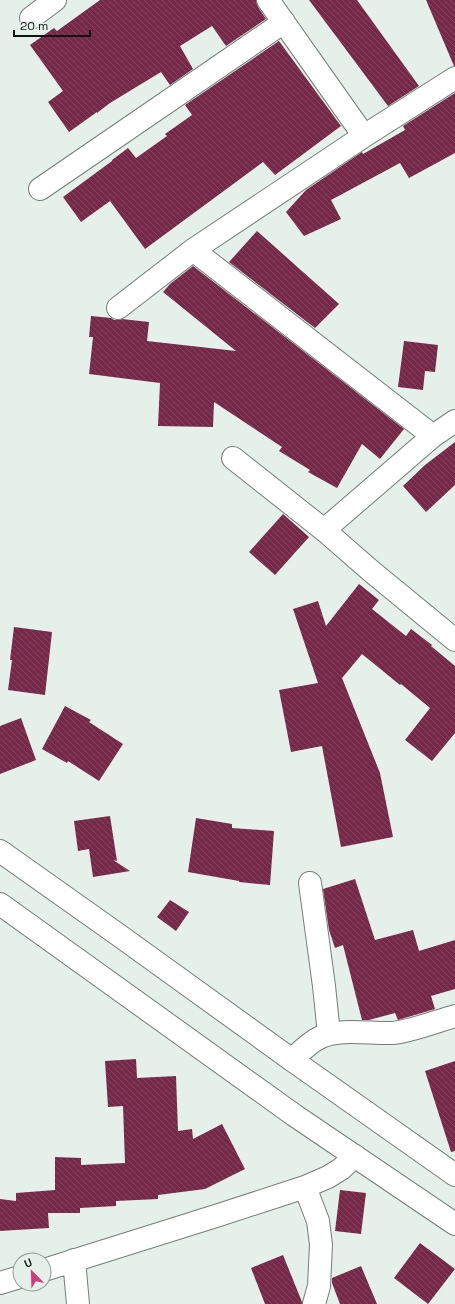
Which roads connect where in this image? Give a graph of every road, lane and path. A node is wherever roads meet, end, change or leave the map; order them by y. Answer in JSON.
{"nodes":[{"id":1,"x":55,"y":0,"type":"edge"},
{"id":2,"x":268,"y":0,"type":"edge"},
{"id":3,"x":31,"y":18,"type":"dead end"},
{"id":4,"x":284,"y":22,"type":"junction"},
{"id":5,"x":455,"y":78,"type":"edge"},
{"id":6,"x":364,"y":136,"type":"junction"},
{"id":7,"x":40,"y":189,"type":"dead end"},
{"id":8,"x":193,"y":250,"type":"junction"},
{"id":9,"x":118,"y":308,"type":"dead end"},
{"id":10,"x":455,"y":421,"type":"edge"},
{"id":11,"x":433,"y":436,"type":"junction"},
{"id":12,"x":233,"y":458,"type":"dead end"},
{"id":13,"x":324,"y":530,"type":"junction"},
{"id":14,"x":455,"y":640,"type":"edge"},
{"id":15,"x":0,"y":851,"type":"edge"},
{"id":16,"x":310,"y":883,"type":"dead end"},
{"id":17,"x":0,"y":904,"type":"edge"},
{"id":18,"x":455,"y":1016,"type":"edge"},
{"id":19,"x":329,"y":1034,"type":"junction"},
{"id":20,"x":292,"y":1060,"type":"junction"},
{"id":21,"x":355,"y":1156,"type":"junction"},
{"id":22,"x":455,"y":1175,"type":"edge"},
{"id":23,"x":305,"y":1187,"type":"junction"},
{"id":24,"x":455,"y":1224,"type":"edge"},
{"id":25,"x":74,"y":1260,"type":"junction"},
{"id":26,"x":52,"y":1267,"type":"edge"},
{"id":27,"x":12,"y":1279,"type":"edge"},
{"id":28,"x":0,"y":1283,"type":"edge"},
{"id":29,"x":78,"y":1304,"type":"edge"},
{"id":30,"x":314,"y":1304,"type":"edge"}],
"edges":[{"from":1,"to":3,"type":"main road"},
{"from":2,"to":4,"type":"main road"},
{"from":4,"to":6,"type":"main road"},
{"from":4,"to":7,"type":"main road"},
{"from":5,"to":6,"type":"main road"},
{"from":6,"to":8,"type":"main road"},
{"from":8,"to":9,"type":"main road"},
{"from":8,"to":11,"type":"main road"},
{"from":10,"to":11,"type":"main road"},
{"from":11,"to":13,"type":"main road"},
{"from":12,"to":13,"type":"main road"},
{"from":13,"to":14,"type":"main road"},
{"from":15,"to":20,"type":"main road"},
{"from":16,"to":19,"type":"main road"},
{"from":17,"to":21,"type":"main road"},
{"from":18,"to":19,"type":"main road"},
{"from":19,"to":20,"type":"main road"},
{"from":20,"to":22,"type":"main road"},
{"from":21,"to":23,"type":"main road"},
{"from":21,"to":24,"type":"main road"},
{"from":23,"to":25,"type":"main road"},
{"from":23,"to":30,"type":"main road"},
{"from":25,"to":26,"type":"main road"},
{"from":25,"to":29,"type":"main road"},
{"from":27,"to":28,"type":"main road"}]}
